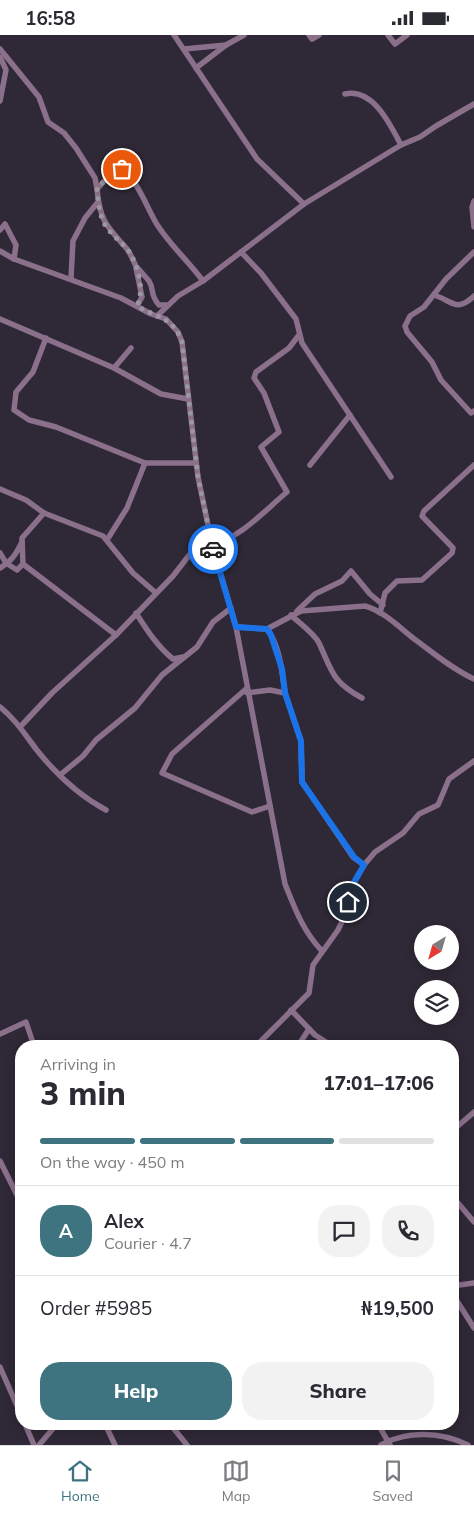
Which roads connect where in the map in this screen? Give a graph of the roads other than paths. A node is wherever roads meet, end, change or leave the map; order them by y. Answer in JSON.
{"nodes":[{"id":1,"x":174,"y":35,"type":"edge"},
{"id":2,"x":244,"y":35,"type":"edge"},
{"id":3,"x":309,"y":35,"type":"edge"},
{"id":4,"x":319,"y":35,"type":"edge"},
{"id":5,"x":388,"y":35,"type":"edge"},
{"id":6,"x":407,"y":35,"type":"edge"},
{"id":7,"x":226,"y":45,"type":"junction"},
{"id":8,"x":0,"y":49,"type":"edge"},
{"id":9,"x":184,"y":49,"type":"junction"},
{"id":10,"x":0,"y":57,"type":"edge"},
{"id":11,"x":196,"y":68,"type":"junction"},
{"id":12,"x":345,"y":94,"type":"dead end"},
{"id":13,"x":0,"y":101,"type":"edge"},
{"id":14,"x":474,"y":104,"type":"edge"},
{"id":15,"x":401,"y":145,"type":"junction"},
{"id":16,"x":97,"y":189,"type":"junction"},
{"id":17,"x":474,"y":201,"type":"edge"},
{"id":18,"x":98,"y":202,"type":"junction"},
{"id":19,"x":304,"y":204,"type":"junction"},
{"id":20,"x":474,"y":227,"type":"edge"},
{"id":21,"x":0,"y":230,"type":"edge"},
{"id":22,"x":0,"y":251,"type":"edge"},
{"id":23,"x":241,"y":252,"type":"junction"},
{"id":24,"x":474,"y":252,"type":"edge"},
{"id":25,"x":14,"y":259,"type":"junction"},
{"id":26,"x":136,"y":266,"type":"junction"},
{"id":27,"x":71,"y":278,"type":"junction"},
{"id":28,"x":203,"y":281,"type":"junction"},
{"id":29,"x":434,"y":295,"type":"junction"},
{"id":30,"x":474,"y":296,"type":"edge"},
{"id":31,"x":168,"y":305,"type":"junction"},
{"id":32,"x":137,"y":306,"type":"junction"},
{"id":33,"x":157,"y":316,"type":"junction"},
{"id":34,"x":0,"y":319,"type":"edge"},
{"id":35,"x":299,"y":335,"type":"junction"},
{"id":36,"x":46,"y":338,"type":"junction"},
{"id":37,"x":131,"y":348,"type":"dead end"},
{"id":38,"x":114,"y":368,"type":"junction"},
{"id":39,"x":188,"y":399,"type":"junction"},
{"id":40,"x":474,"y":411,"type":"edge"},
{"id":41,"x":350,"y":415,"type":"junction"},
{"id":42,"x":145,"y":463,"type":"junction"},
{"id":43,"x":196,"y":463,"type":"junction"},
{"id":44,"x":310,"y":465,"type":"dead end"},
{"id":45,"x":474,"y":465,"type":"edge"},
{"id":46,"x":391,"y":477,"type":"dead end"},
{"id":47,"x":0,"y":489,"type":"edge"},
{"id":48,"x":44,"y":513,"type":"junction"},
{"id":49,"x":107,"y":540,"type":"junction"},
{"id":50,"x":22,"y":541,"type":"junction"},
{"id":51,"x":211,"y":543,"type":"junction"},
{"id":52,"x":0,"y":553,"type":"edge"},
{"id":53,"x":8,"y":564,"type":"junction"},
{"id":54,"x":24,"y":564,"type":"junction"},
{"id":55,"x":0,"y":567,"type":"edge"},
{"id":56,"x":156,"y":593,"type":"junction"},
{"id":57,"x":385,"y":593,"type":"junction"},
{"id":58,"x":372,"y":595,"type":"junction"},
{"id":59,"x":382,"y":605,"type":"junction"},
{"id":60,"x":231,"y":608,"type":"junction"},
{"id":61,"x":136,"y":613,"type":"junction"},
{"id":62,"x":380,"y":613,"type":"junction"},
{"id":63,"x":293,"y":614,"type":"junction"},
{"id":64,"x":236,"y":627,"type":"junction"},
{"id":65,"x":267,"y":629,"type":"junction"},
{"id":66,"x":116,"y":635,"type":"junction"},
{"id":67,"x":185,"y":657,"type":"junction"},
{"id":68,"x":474,"y":679,"type":"edge"},
{"id":69,"x":247,"y":691,"type":"junction"},
{"id":70,"x":285,"y":693,"type":"junction"},
{"id":71,"x":362,"y":698,"type":"dead end"},
{"id":72,"x":0,"y":707,"type":"edge"},
{"id":73,"x":20,"y":727,"type":"junction"},
{"id":74,"x":474,"y":761,"type":"edge"},
{"id":75,"x":60,"y":775,"type":"junction"},
{"id":76,"x":270,"y":806,"type":"junction"},
{"id":77,"x":106,"y":809,"type":"dead end"},
{"id":78,"x":364,"y":865,"type":"junction"},
{"id":79,"x":322,"y":951,"type":"junction"},
{"id":80,"x":291,"y":1010,"type":"junction"},
{"id":81,"x":309,"y":1029,"type":"junction"},
{"id":82,"x":0,"y":1034,"type":"edge"},
{"id":83,"x":32,"y":1040,"type":"edge"},
{"id":84,"x":262,"y":1040,"type":"edge"},
{"id":85,"x":302,"y":1040,"type":"edge"},
{"id":86,"x":324,"y":1040,"type":"edge"},
{"id":87,"x":474,"y":1112,"type":"edge"},
{"id":88,"x":459,"y":1125,"type":"edge"},
{"id":89,"x":0,"y":1162,"type":"edge"},
{"id":90,"x":15,"y":1192,"type":"edge"},
{"id":91,"x":459,"y":1204,"type":"edge"},
{"id":92,"x":474,"y":1222,"type":"edge"},
{"id":93,"x":474,"y":1283,"type":"edge"},
{"id":94,"x":459,"y":1285,"type":"edge"},
{"id":95,"x":459,"y":1304,"type":"edge"},
{"id":96,"x":474,"y":1328,"type":"edge"},
{"id":97,"x":0,"y":1367,"type":"edge"},
{"id":98,"x":15,"y":1401,"type":"edge"},
{"id":99,"x":28,"y":1430,"type":"edge"},
{"id":100,"x":52,"y":1430,"type":"edge"},
{"id":101,"x":108,"y":1430,"type":"edge"},
{"id":102,"x":175,"y":1430,"type":"edge"},
{"id":103,"x":381,"y":1430,"type":"edge"},
{"id":104,"x":389,"y":1443,"type":"edge"},
{"id":105,"x":34,"y":1445,"type":"edge"},
{"id":106,"x":39,"y":1445,"type":"edge"},
{"id":107,"x":114,"y":1445,"type":"edge"},
{"id":108,"x":187,"y":1445,"type":"edge"},
{"id":109,"x":381,"y":1445,"type":"edge"},
{"id":110,"x":468,"y":1445,"type":"edge"}],
"edges":[{"from":1,"to":9,"type":"street"},
{"from":2,"to":7,"type":"street"},
{"from":3,"to":4,"type":"street"},
{"from":5,"to":6,"type":"street"},
{"from":7,"to":9,"type":"street"},
{"from":7,"to":11,"type":"street"},
{"from":8,"to":16,"type":"street"},
{"from":9,"to":11,"type":"street"},
{"from":10,"to":13,"type":"street"},
{"from":11,"to":19,"type":"street"},
{"from":12,"to":15,"type":"street"},
{"from":14,"to":15,"type":"street"},
{"from":15,"to":19,"type":"street"},
{"from":16,"to":18,"type":"street"},
{"from":16,"to":28,"type":"street"},
{"from":17,"to":20,"type":"street"},
{"from":18,"to":26,"type":"street"},
{"from":18,"to":27,"type":"street"},
{"from":19,"to":23,"type":"street"},
{"from":21,"to":25,"type":"street"},
{"from":22,"to":25,"type":"street"},
{"from":23,"to":28,"type":"street"},
{"from":23,"to":35,"type":"street"},
{"from":24,"to":29,"type":"street"},
{"from":25,"to":27,"type":"street"},
{"from":26,"to":31,"type":"street"},
{"from":26,"to":32,"type":"street"},
{"from":27,"to":32,"type":"street"},
{"from":28,"to":31,"type":"street"},
{"from":29,"to":30,"type":"street"},
{"from":29,"to":40,"type":"street"},
{"from":31,"to":33,"type":"street"},
{"from":32,"to":33,"type":"street"},
{"from":33,"to":39,"type":"street"},
{"from":34,"to":36,"type":"street"},
{"from":35,"to":41,"type":"street"},
{"from":35,"to":51,"type":"street"},
{"from":36,"to":38,"type":"street"},
{"from":36,"to":42,"type":"street"},
{"from":37,"to":38,"type":"street"},
{"from":38,"to":39,"type":"street"},
{"from":39,"to":43,"type":"street"},
{"from":41,"to":44,"type":"street"},
{"from":41,"to":46,"type":"street"},
{"from":42,"to":43,"type":"street"},
{"from":42,"to":49,"type":"street"},
{"from":43,"to":51,"type":"street"},
{"from":45,"to":57,"type":"street"},
{"from":47,"to":48,"type":"street"},
{"from":48,"to":49,"type":"street"},
{"from":48,"to":50,"type":"street"},
{"from":49,"to":56,"type":"street"},
{"from":50,"to":53,"type":"street"},
{"from":50,"to":54,"type":"street"},
{"from":51,"to":56,"type":"street"},
{"from":51,"to":60,"type":"street"},
{"from":52,"to":53,"type":"street"},
{"from":53,"to":54,"type":"street"},
{"from":53,"to":55,"type":"street"},
{"from":54,"to":66,"type":"street"},
{"from":56,"to":61,"type":"street"},
{"from":57,"to":58,"type":"street"},
{"from":57,"to":59,"type":"street"},
{"from":58,"to":59,"type":"street"},
{"from":58,"to":63,"type":"street"},
{"from":59,"to":62,"type":"street"},
{"from":60,"to":64,"type":"street"},
{"from":60,"to":67,"type":"street"},
{"from":61,"to":66,"type":"street"},
{"from":61,"to":67,"type":"street"},
{"from":62,"to":63,"type":"street"},
{"from":62,"to":68,"type":"street"},
{"from":63,"to":65,"type":"street"},
{"from":63,"to":71,"type":"street"},
{"from":64,"to":65,"type":"street"},
{"from":64,"to":69,"type":"street"},
{"from":65,"to":70,"type":"street"},
{"from":66,"to":73,"type":"street"},
{"from":67,"to":75,"type":"street"},
{"from":69,"to":70,"type":"street"},
{"from":69,"to":76,"type":"street"},
{"from":69,"to":76,"type":"street"},
{"from":70,"to":78,"type":"street"},
{"from":72,"to":73,"type":"street"},
{"from":73,"to":75,"type":"street"},
{"from":74,"to":78,"type":"street"},
{"from":75,"to":77,"type":"street"},
{"from":76,"to":79,"type":"street"},
{"from":78,"to":79,"type":"street"},
{"from":79,"to":80,"type":"street"},
{"from":80,"to":81,"type":"street"},
{"from":80,"to":84,"type":"street"},
{"from":81,"to":85,"type":"street"},
{"from":81,"to":86,"type":"street"},
{"from":82,"to":83,"type":"street"},
{"from":87,"to":88,"type":"street"},
{"from":89,"to":90,"type":"street"},
{"from":91,"to":92,"type":"street"},
{"from":93,"to":94,"type":"street"},
{"from":95,"to":96,"type":"street"},
{"from":97,"to":98,"type":"street"},
{"from":99,"to":105,"type":"street"},
{"from":100,"to":106,"type":"street"},
{"from":101,"to":107,"type":"street"},
{"from":102,"to":108,"type":"street"},
{"from":103,"to":104,"type":"street"},
{"from":104,"to":109,"type":"street"},
{"from":104,"to":110,"type":"street"}]}
